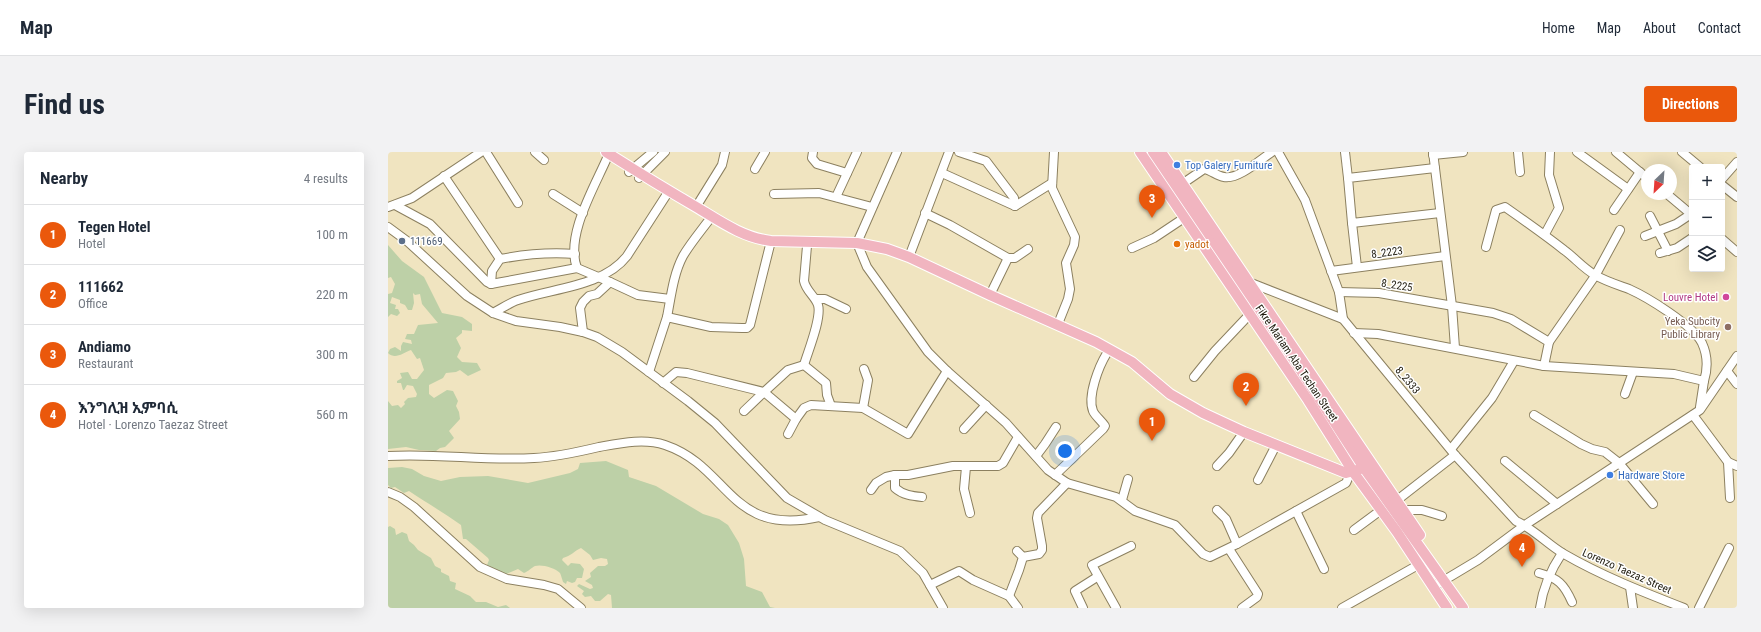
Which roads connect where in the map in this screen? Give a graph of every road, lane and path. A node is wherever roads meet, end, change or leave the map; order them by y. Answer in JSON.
{"nodes":[{"id":1,"x":481,"y":152,"type":"edge"},
{"id":2,"x":486,"y":152,"type":"edge"},
{"id":3,"x":535,"y":152,"type":"edge"},
{"id":4,"x":597,"y":152,"type":"edge"},
{"id":5,"x":653,"y":152,"type":"edge"},
{"id":6,"x":665,"y":152,"type":"edge"},
{"id":7,"x":725,"y":152,"type":"edge"},
{"id":8,"x":765,"y":152,"type":"edge"},
{"id":9,"x":814,"y":152,"type":"edge"},
{"id":10,"x":856,"y":152,"type":"edge"},
{"id":11,"x":897,"y":152,"type":"edge"},
{"id":12,"x":949,"y":152,"type":"edge"},
{"id":13,"x":959,"y":152,"type":"edge"},
{"id":14,"x":1054,"y":152,"type":"edge"},
{"id":15,"x":1140,"y":152,"type":"edge"},
{"id":16,"x":1153,"y":152,"type":"edge"},
{"id":17,"x":1161,"y":152,"type":"edge"},
{"id":18,"x":1272,"y":152,"type":"edge"},
{"id":19,"x":1278,"y":152,"type":"edge"},
{"id":20,"x":1345,"y":152,"type":"edge"},
{"id":21,"x":1463,"y":152,"type":"edge"},
{"id":22,"x":1518,"y":152,"type":"edge"},
{"id":23,"x":1550,"y":152,"type":"edge"},
{"id":24,"x":1578,"y":152,"type":"edge"},
{"id":25,"x":1616,"y":152,"type":"edge"},
{"id":26,"x":1682,"y":152,"type":"edge"},
{"id":27,"x":1433,"y":154,"type":"edge"},
{"id":28,"x":606,"y":155,"type":"edge"},
{"id":29,"x":1691,"y":155,"type":"edge"},
{"id":30,"x":645,"y":156,"type":"edge"},
{"id":31,"x":544,"y":160,"type":"dead end"},
{"id":32,"x":1737,"y":162,"type":"edge"},
{"id":33,"x":1698,"y":164,"type":"edge"},
{"id":34,"x":1434,"y":168,"type":"junction"},
{"id":35,"x":755,"y":169,"type":"dead end"},
{"id":36,"x":1520,"y":172,"type":"dead end"},
{"id":37,"x":1640,"y":172,"type":"joint"},
{"id":38,"x":636,"y":173,"type":"junction"},
{"id":39,"x":847,"y":173,"type":"junction"},
{"id":40,"x":942,"y":173,"type":"junction"},
{"id":41,"x":444,"y":176,"type":"junction"},
{"id":42,"x":1725,"y":176,"type":"edge"},
{"id":43,"x":1348,"y":178,"type":"junction"},
{"id":44,"x":1052,"y":183,"type":"junction"},
{"id":45,"x":1182,"y":184,"type":"junction"},
{"id":46,"x":1725,"y":187,"type":"edge"},
{"id":47,"x":1628,"y":189,"type":"junction"},
{"id":48,"x":553,"y":194,"type":"dead end"},
{"id":49,"x":666,"y":194,"type":"junction"},
{"id":50,"x":774,"y":194,"type":"dead end"},
{"id":51,"x":836,"y":197,"type":"junction"},
{"id":52,"x":1737,"y":197,"type":"edge"},
{"id":53,"x":1674,"y":200,"type":"edge"},
{"id":54,"x":518,"y":202,"type":"dead end"},
{"id":55,"x":391,"y":206,"type":"edge"},
{"id":56,"x":1015,"y":206,"type":"junction"},
{"id":57,"x":696,"y":207,"type":"junction"},
{"id":58,"x":872,"y":207,"type":"junction"},
{"id":59,"x":1614,"y":210,"type":"dead end"},
{"id":60,"x":1689,"y":212,"type":"edge"},
{"id":61,"x":583,"y":213,"type":"junction"},
{"id":62,"x":925,"y":213,"type":"junction"},
{"id":63,"x":1440,"y":213,"type":"junction"},
{"id":64,"x":1650,"y":216,"type":"dead end"},
{"id":65,"x":1689,"y":216,"type":"edge"},
{"id":66,"x":1184,"y":218,"type":"junction"},
{"id":67,"x":709,"y":220,"type":"junction"},
{"id":68,"x":1352,"y":223,"type":"junction"},
{"id":69,"x":388,"y":227,"type":"edge"},
{"id":70,"x":1620,"y":230,"type":"dead end"},
{"id":71,"x":1658,"y":232,"type":"junction"},
{"id":72,"x":1544,"y":234,"type":"junction"},
{"id":73,"x":1644,"y":236,"type":"dead end"},
{"id":74,"x":1689,"y":240,"type":"edge"},
{"id":75,"x":1725,"y":242,"type":"edge"},
{"id":76,"x":770,"y":243,"type":"junction"},
{"id":77,"x":807,"y":246,"type":"junction"},
{"id":78,"x":857,"y":246,"type":"junction"},
{"id":79,"x":1486,"y":247,"type":"dead end"},
{"id":80,"x":1132,"y":248,"type":"dead end"},
{"id":81,"x":1028,"y":249,"type":"dead end"},
{"id":82,"x":1737,"y":252,"type":"edge"},
{"id":83,"x":575,"y":254,"type":"junction"},
{"id":84,"x":1445,"y":256,"type":"junction"},
{"id":85,"x":909,"y":257,"type":"junction"},
{"id":86,"x":1008,"y":258,"type":"junction"},
{"id":87,"x":500,"y":259,"type":"junction"},
{"id":88,"x":1357,"y":267,"type":"junction"},
{"id":89,"x":577,"y":268,"type":"junction"},
{"id":90,"x":1331,"y":271,"type":"junction"},
{"id":91,"x":1595,"y":276,"type":"junction"},
{"id":92,"x":598,"y":277,"type":"junction"},
{"id":93,"x":610,"y":282,"type":"junction"},
{"id":94,"x":1251,"y":283,"type":"junction"},
{"id":95,"x":491,"y":284,"type":"junction"},
{"id":96,"x":1339,"y":292,"type":"junction"},
{"id":97,"x":990,"y":295,"type":"junction"},
{"id":98,"x":670,"y":299,"type":"junction"},
{"id":99,"x":816,"y":299,"type":"junction"},
{"id":100,"x":1452,"y":306,"type":"junction"},
{"id":101,"x":846,"y":309,"type":"dead end"},
{"id":102,"x":1018,"y":310,"type":"junction"},
{"id":103,"x":493,"y":313,"type":"junction"},
{"id":104,"x":1250,"y":314,"type":"junction"},
{"id":105,"x":666,"y":317,"type":"junction"},
{"id":106,"x":1342,"y":319,"type":"junction"},
{"id":107,"x":1058,"y":324,"type":"junction"},
{"id":108,"x":583,"y":332,"type":"junction"},
{"id":109,"x":1354,"y":333,"type":"junction"},
{"id":110,"x":1549,"y":342,"type":"junction"},
{"id":111,"x":1455,"y":348,"type":"junction"},
{"id":112,"x":1107,"y":353,"type":"junction"},
{"id":113,"x":1737,"y":356,"type":"edge"},
{"id":114,"x":1514,"y":361,"type":"junction"},
{"id":115,"x":1737,"y":364,"type":"edge"},
{"id":116,"x":804,"y":365,"type":"junction"},
{"id":117,"x":1544,"y":366,"type":"junction"},
{"id":118,"x":864,"y":368,"type":"dead end"},
{"id":119,"x":947,"y":371,"type":"junction"},
{"id":120,"x":1726,"y":371,"type":"junction"},
{"id":121,"x":648,"y":372,"type":"junction"},
{"id":122,"x":1633,"y":372,"type":"junction"},
{"id":123,"x":1194,"y":377,"type":"dead end"},
{"id":124,"x":1704,"y":381,"type":"junction"},
{"id":125,"x":663,"y":383,"type":"junction"},
{"id":126,"x":1737,"y":384,"type":"edge"},
{"id":127,"x":764,"y":392,"type":"junction"},
{"id":128,"x":1625,"y":394,"type":"dead end"},
{"id":129,"x":986,"y":405,"type":"junction"},
{"id":130,"x":831,"y":406,"type":"junction"},
{"id":131,"x":1184,"y":406,"type":"junction"},
{"id":132,"x":863,"y":408,"type":"junction"},
{"id":133,"x":744,"y":411,"type":"dead end"},
{"id":134,"x":1696,"y":412,"type":"junction"},
{"id":135,"x":1534,"y":415,"type":"dead end"},
{"id":136,"x":796,"y":419,"type":"junction"},
{"id":137,"x":1056,"y":426,"type":"dead end"},
{"id":138,"x":964,"y":429,"type":"dead end"},
{"id":139,"x":788,"y":434,"type":"dead end"},
{"id":140,"x":1018,"y":436,"type":"junction"},
{"id":141,"x":1241,"y":436,"type":"junction"},
{"id":142,"x":1274,"y":450,"type":"junction"},
{"id":143,"x":1453,"y":452,"type":"junction"},
{"id":144,"x":388,"y":456,"type":"edge"},
{"id":145,"x":1036,"y":456,"type":"junction"},
{"id":146,"x":1505,"y":462,"type":"dead end"},
{"id":147,"x":1728,"y":462,"type":"junction"},
{"id":148,"x":1619,"y":463,"type":"junction"},
{"id":149,"x":966,"y":466,"type":"junction"},
{"id":150,"x":1217,"y":466,"type":"dead end"},
{"id":151,"x":1737,"y":466,"type":"edge"},
{"id":152,"x":1364,"y":468,"type":"junction"},
{"id":153,"x":1338,"y":472,"type":"junction"},
{"id":154,"x":1353,"y":473,"type":"junction"},
{"id":155,"x":895,"y":475,"type":"junction"},
{"id":156,"x":1055,"y":475,"type":"junction"},
{"id":157,"x":1128,"y":479,"type":"dead end"},
{"id":158,"x":1258,"y":480,"type":"dead end"},
{"id":159,"x":1067,"y":483,"type":"junction"},
{"id":160,"x":871,"y":490,"type":"dead end"},
{"id":161,"x":388,"y":492,"type":"edge"},
{"id":162,"x":922,"y":497,"type":"dead end"},
{"id":163,"x":1730,"y":498,"type":"dead end"},
{"id":164,"x":1122,"y":500,"type":"junction"},
{"id":165,"x":1396,"y":501,"type":"junction"},
{"id":166,"x":1557,"y":504,"type":"junction"},
{"id":167,"x":1653,"y":504,"type":"dead end"},
{"id":168,"x":1217,"y":510,"type":"dead end"},
{"id":169,"x":1381,"y":510,"type":"junction"},
{"id":170,"x":1404,"y":510,"type":"junction"},
{"id":171,"x":1296,"y":511,"type":"junction"},
{"id":172,"x":970,"y":514,"type":"dead end"},
{"id":173,"x":1442,"y":516,"type":"dead end"},
{"id":174,"x":819,"y":517,"type":"junction"},
{"id":175,"x":1526,"y":525,"type":"junction"},
{"id":176,"x":1354,"y":530,"type":"dead end"},
{"id":177,"x":1237,"y":544,"type":"junction"},
{"id":178,"x":1131,"y":546,"type":"dead end"},
{"id":179,"x":1729,"y":548,"type":"dead end"},
{"id":180,"x":1229,"y":549,"type":"junction"},
{"id":181,"x":1562,"y":553,"type":"junction"},
{"id":182,"x":1418,"y":565,"type":"junction"},
{"id":183,"x":1434,"y":567,"type":"junction"},
{"id":184,"x":1324,"y":569,"type":"dead end"},
{"id":185,"x":1539,"y":573,"type":"dead end"},
{"id":186,"x":1548,"y":575,"type":"junction"},
{"id":187,"x":1097,"y":577,"type":"junction"},
{"id":188,"x":1444,"y":580,"type":"junction"},
{"id":189,"x":930,"y":585,"type":"junction"},
{"id":190,"x":1630,"y":587,"type":"junction"},
{"id":191,"x":1433,"y":588,"type":"junction"},
{"id":192,"x":1009,"y":596,"type":"junction"},
{"id":193,"x":1572,"y":602,"type":"dead end"},
{"id":194,"x":581,"y":608,"type":"edge"},
{"id":195,"x":943,"y":608,"type":"edge"},
{"id":196,"x":1018,"y":608,"type":"edge"},
{"id":197,"x":1082,"y":608,"type":"edge"},
{"id":198,"x":1116,"y":608,"type":"edge"},
{"id":199,"x":1242,"y":608,"type":"edge"},
{"id":200,"x":1342,"y":608,"type":"edge"},
{"id":201,"x":1446,"y":608,"type":"edge"},
{"id":202,"x":1463,"y":608,"type":"edge"},
{"id":203,"x":1540,"y":608,"type":"edge"},
{"id":204,"x":1633,"y":608,"type":"edge"},
{"id":205,"x":1684,"y":608,"type":"edge"},
{"id":206,"x":1699,"y":608,"type":"edge"}],
"edges":[{"from":1,"to":41,"type":"street"},
{"from":2,"to":54,"type":"street"},
{"from":3,"to":31,"type":"street"},
{"from":4,"to":28,"type":"main road"},
{"from":5,"to":30,"type":"street"},
{"from":6,"to":38,"type":"street"},
{"from":7,"to":57,"type":"street"},
{"from":8,"to":35,"type":"street"},
{"from":9,"to":39,"type":"street"},
{"from":10,"to":39,"type":"street"},
{"from":11,"to":58,"type":"street"},
{"from":12,"to":40,"type":"street"},
{"from":13,"to":56,"type":"street"},
{"from":14,"to":44,"type":"street"},
{"from":15,"to":66,"type":"main road","name":"Fikre Mariam Aba Techan Street"},
{"from":16,"to":152,"type":"main road","name":"Fikre Mariam Aba Techan Street"},
{"from":17,"to":45,"type":"main road"},
{"from":18,"to":45,"type":"street"},
{"from":19,"to":90,"type":"street"},
{"from":20,"to":43,"type":"street"},
{"from":21,"to":27,"type":"street"},
{"from":22,"to":36,"type":"street"},
{"from":23,"to":72,"type":"street"},
{"from":24,"to":47,"type":"street"},
{"from":25,"to":37,"type":"street"},
{"from":26,"to":29,"type":"street"},
{"from":27,"to":34,"type":"street"},
{"from":28,"to":38,"type":"main road"},
{"from":28,"to":61,"type":"street"},
{"from":29,"to":33,"type":"street"},
{"from":30,"to":38,"type":"street"},
{"from":32,"to":42,"type":"street"},
{"from":34,"to":43,"type":"street"},
{"from":34,"to":63,"type":"street"},
{"from":37,"to":47,"type":"street"},
{"from":38,"to":49,"type":"main road"},
{"from":38,"to":57,"type":"main road"},
{"from":39,"to":51,"type":"street"},
{"from":40,"to":56,"type":"street"},
{"from":40,"to":62,"type":"street"},
{"from":41,"to":55,"type":"street"},
{"from":41,"to":87,"type":"street"},
{"from":43,"to":68,"type":"street"},
{"from":44,"to":56,"type":"street"},
{"from":44,"to":107,"type":"street"},
{"from":45,"to":94,"type":"main road"},
{"from":46,"to":52,"type":"street"},
{"from":47,"to":59,"type":"street"},
{"from":48,"to":61,"type":"street"},
{"from":49,"to":67,"type":"main road"},
{"from":49,"to":92,"type":"street"},
{"from":50,"to":51,"type":"street"},
{"from":51,"to":58,"type":"street"},
{"from":53,"to":60,"type":"street"},
{"from":55,"to":95,"type":"street"},
{"from":57,"to":76,"type":"main road"},
{"from":58,"to":78,"type":"street"},
{"from":61,"to":83,"type":"street"},
{"from":62,"to":85,"type":"street"},
{"from":62,"to":86,"type":"street"},
{"from":63,"to":68,"type":"street"},
{"from":63,"to":84,"type":"street"},
{"from":64,"to":71,"type":"street"},
{"from":65,"to":71,"type":"street"},
{"from":66,"to":80,"type":"street"},
{"from":66,"to":104,"type":"main road","name":"Fikre Mariam Aba Techan Street"},
{"from":67,"to":76,"type":"main road"},
{"from":67,"to":98,"type":"street"},
{"from":68,"to":88,"type":"street"},
{"from":69,"to":103,"type":"street"},
{"from":70,"to":91,"type":"street"},
{"from":71,"to":73,"type":"street"},
{"from":71,"to":74,"type":"street"},
{"from":72,"to":79,"type":"street"},
{"from":72,"to":91,"type":"street"},
{"from":75,"to":82,"type":"street"},
{"from":76,"to":77,"type":"main road"},
{"from":76,"to":78,"type":"main road"},
{"from":76,"to":105,"type":"street"},
{"from":77,"to":78,"type":"main road"},
{"from":77,"to":99,"type":"street"},
{"from":78,"to":85,"type":"main road"},
{"from":78,"to":102,"type":"main road"},
{"from":78,"to":119,"type":"street"},
{"from":81,"to":86,"type":"street"},
{"from":83,"to":87,"type":"street"},
{"from":83,"to":89,"type":"street"},
{"from":84,"to":88,"type":"street","name":"8_2223"},
{"from":84,"to":100,"type":"street"},
{"from":85,"to":97,"type":"main road"},
{"from":86,"to":97,"type":"street"},
{"from":87,"to":95,"type":"street"},
{"from":88,"to":90,"type":"street","name":"8_2223"},
{"from":89,"to":92,"type":"street"},
{"from":89,"to":95,"type":"street"},
{"from":90,"to":96,"type":"street"},
{"from":91,"to":110,"type":"street"},
{"from":91,"to":124,"type":"street"},
{"from":92,"to":93,"type":"street"},
{"from":92,"to":103,"type":"street"},
{"from":93,"to":98,"type":"street"},
{"from":93,"to":108,"type":"street"},
{"from":94,"to":106,"type":"street","name":"8_2333"},
{"from":94,"to":165,"type":"main road"},
{"from":96,"to":100,"type":"street","name":"8_2225"},
{"from":96,"to":106,"type":"street"},
{"from":97,"to":102,"type":"main road"},
{"from":98,"to":105,"type":"street"},
{"from":99,"to":101,"type":"street"},
{"from":99,"to":116,"type":"street"},
{"from":100,"to":110,"type":"street","name":"8_2225"},
{"from":100,"to":111,"type":"street"},
{"from":102,"to":107,"type":"main road"},
{"from":102,"to":112,"type":"main road"},
{"from":103,"to":108,"type":"street"},
{"from":104,"to":123,"type":"street"},
{"from":104,"to":154,"type":"main road","name":"Fikre Mariam Aba Techan Street"},
{"from":105,"to":121,"type":"street"},
{"from":106,"to":109,"type":"street","name":"8_2333"},
{"from":107,"to":131,"type":"main road"},
{"from":108,"to":121,"type":"street"},
{"from":109,"to":111,"type":"street"},
{"from":109,"to":143,"type":"street","name":"8_2333"},
{"from":110,"to":117,"type":"street"},
{"from":111,"to":114,"type":"street"},
{"from":112,"to":131,"type":"main road"},
{"from":112,"to":156,"type":"street"},
{"from":113,"to":120,"type":"street"},
{"from":114,"to":117,"type":"street"},
{"from":114,"to":143,"type":"street"},
{"from":115,"to":120,"type":"street"},
{"from":116,"to":127,"type":"street"},
{"from":116,"to":130,"type":"street"},
{"from":117,"to":122,"type":"street"},
{"from":118,"to":132,"type":"street"},
{"from":119,"to":129,"type":"street"},
{"from":119,"to":132,"type":"street"},
{"from":120,"to":126,"type":"street"},
{"from":120,"to":134,"type":"street"},
{"from":121,"to":125,"type":"street"},
{"from":122,"to":124,"type":"street"},
{"from":122,"to":128,"type":"street"},
{"from":124,"to":134,"type":"street"},
{"from":125,"to":127,"type":"street"},
{"from":125,"to":174,"type":"street"},
{"from":127,"to":133,"type":"street"},
{"from":127,"to":136,"type":"street"},
{"from":129,"to":138,"type":"street"},
{"from":129,"to":140,"type":"street"},
{"from":130,"to":132,"type":"street"},
{"from":130,"to":136,"type":"street"},
{"from":131,"to":141,"type":"main road"},
{"from":131,"to":153,"type":"main road"},
{"from":134,"to":147,"type":"street"},
{"from":134,"to":148,"type":"street"},
{"from":135,"to":148,"type":"street"},
{"from":136,"to":139,"type":"street"},
{"from":137,"to":145,"type":"street"},
{"from":140,"to":145,"type":"street"},
{"from":140,"to":149,"type":"street"},
{"from":141,"to":142,"type":"main road"},
{"from":141,"to":150,"type":"street"},
{"from":142,"to":153,"type":"main road"},
{"from":142,"to":158,"type":"street"},
{"from":143,"to":165,"type":"street"},
{"from":143,"to":175,"type":"street","name":"8_2333"},
{"from":144,"to":174,"type":"street"},
{"from":145,"to":156,"type":"street"},
{"from":146,"to":166,"type":"street"},
{"from":147,"to":151,"type":"street"},
{"from":147,"to":163,"type":"street"},
{"from":148,"to":166,"type":"street"},
{"from":148,"to":167,"type":"street"},
{"from":149,"to":155,"type":"street"},
{"from":149,"to":172,"type":"street"},
{"from":152,"to":154,"type":"main road"},
{"from":152,"to":183,"type":"main road","name":"Fikre Mariam Aba Techan Street"},
{"from":153,"to":154,"type":"main road"},
{"from":154,"to":169,"type":"main road","name":"Fikre Mariam Aba Techan Street"},
{"from":154,"to":171,"type":"street"},
{"from":155,"to":160,"type":"street"},
{"from":155,"to":162,"type":"street"},
{"from":156,"to":159,"type":"street"},
{"from":157,"to":164,"type":"street"},
{"from":159,"to":164,"type":"street"},
{"from":159,"to":192,"type":"street"},
{"from":161,"to":194,"type":"street"},
{"from":164,"to":180,"type":"street"},
{"from":165,"to":170,"type":"main road"},
{"from":166,"to":175,"type":"street"},
{"from":168,"to":177,"type":"street"},
{"from":169,"to":176,"type":"street"},
{"from":169,"to":182,"type":"main road","name":"Fikre Mariam Aba Techan Street"},
{"from":170,"to":173,"type":"street"},
{"from":170,"to":183,"type":"main road"},
{"from":171,"to":177,"type":"street"},
{"from":171,"to":184,"type":"street"},
{"from":174,"to":189,"type":"street"},
{"from":175,"to":181,"type":"street","name":"Lorenzo Taezaz Street"},
{"from":175,"to":188,"type":"street"},
{"from":177,"to":180,"type":"street"},
{"from":178,"to":187,"type":"street"},
{"from":179,"to":206,"type":"street"},
{"from":180,"to":199,"type":"street"},
{"from":181,"to":186,"type":"street"},
{"from":181,"to":190,"type":"street","name":"Lorenzo Taezaz Street"},
{"from":182,"to":191,"type":"main road","name":"Fikre Mariam Aba Techan Street"},
{"from":182,"to":200,"type":"street"},
{"from":183,"to":188,"type":"main road","name":"Fikre Mariam Aba Techan Street"},
{"from":185,"to":186,"type":"street"},
{"from":186,"to":193,"type":"street"},
{"from":186,"to":203,"type":"street"},
{"from":187,"to":197,"type":"street"},
{"from":187,"to":198,"type":"street"},
{"from":188,"to":191,"type":"street"},
{"from":188,"to":202,"type":"main road","name":"Fikre Mariam Aba Techan Street"},
{"from":189,"to":192,"type":"street"},
{"from":189,"to":195,"type":"street"},
{"from":190,"to":204,"type":"street"},
{"from":190,"to":205,"type":"street","name":"Lorenzo Taezaz Street"},
{"from":191,"to":201,"type":"main road","name":"Fikre Mariam Aba Techan Street"},
{"from":192,"to":196,"type":"street"}]}
